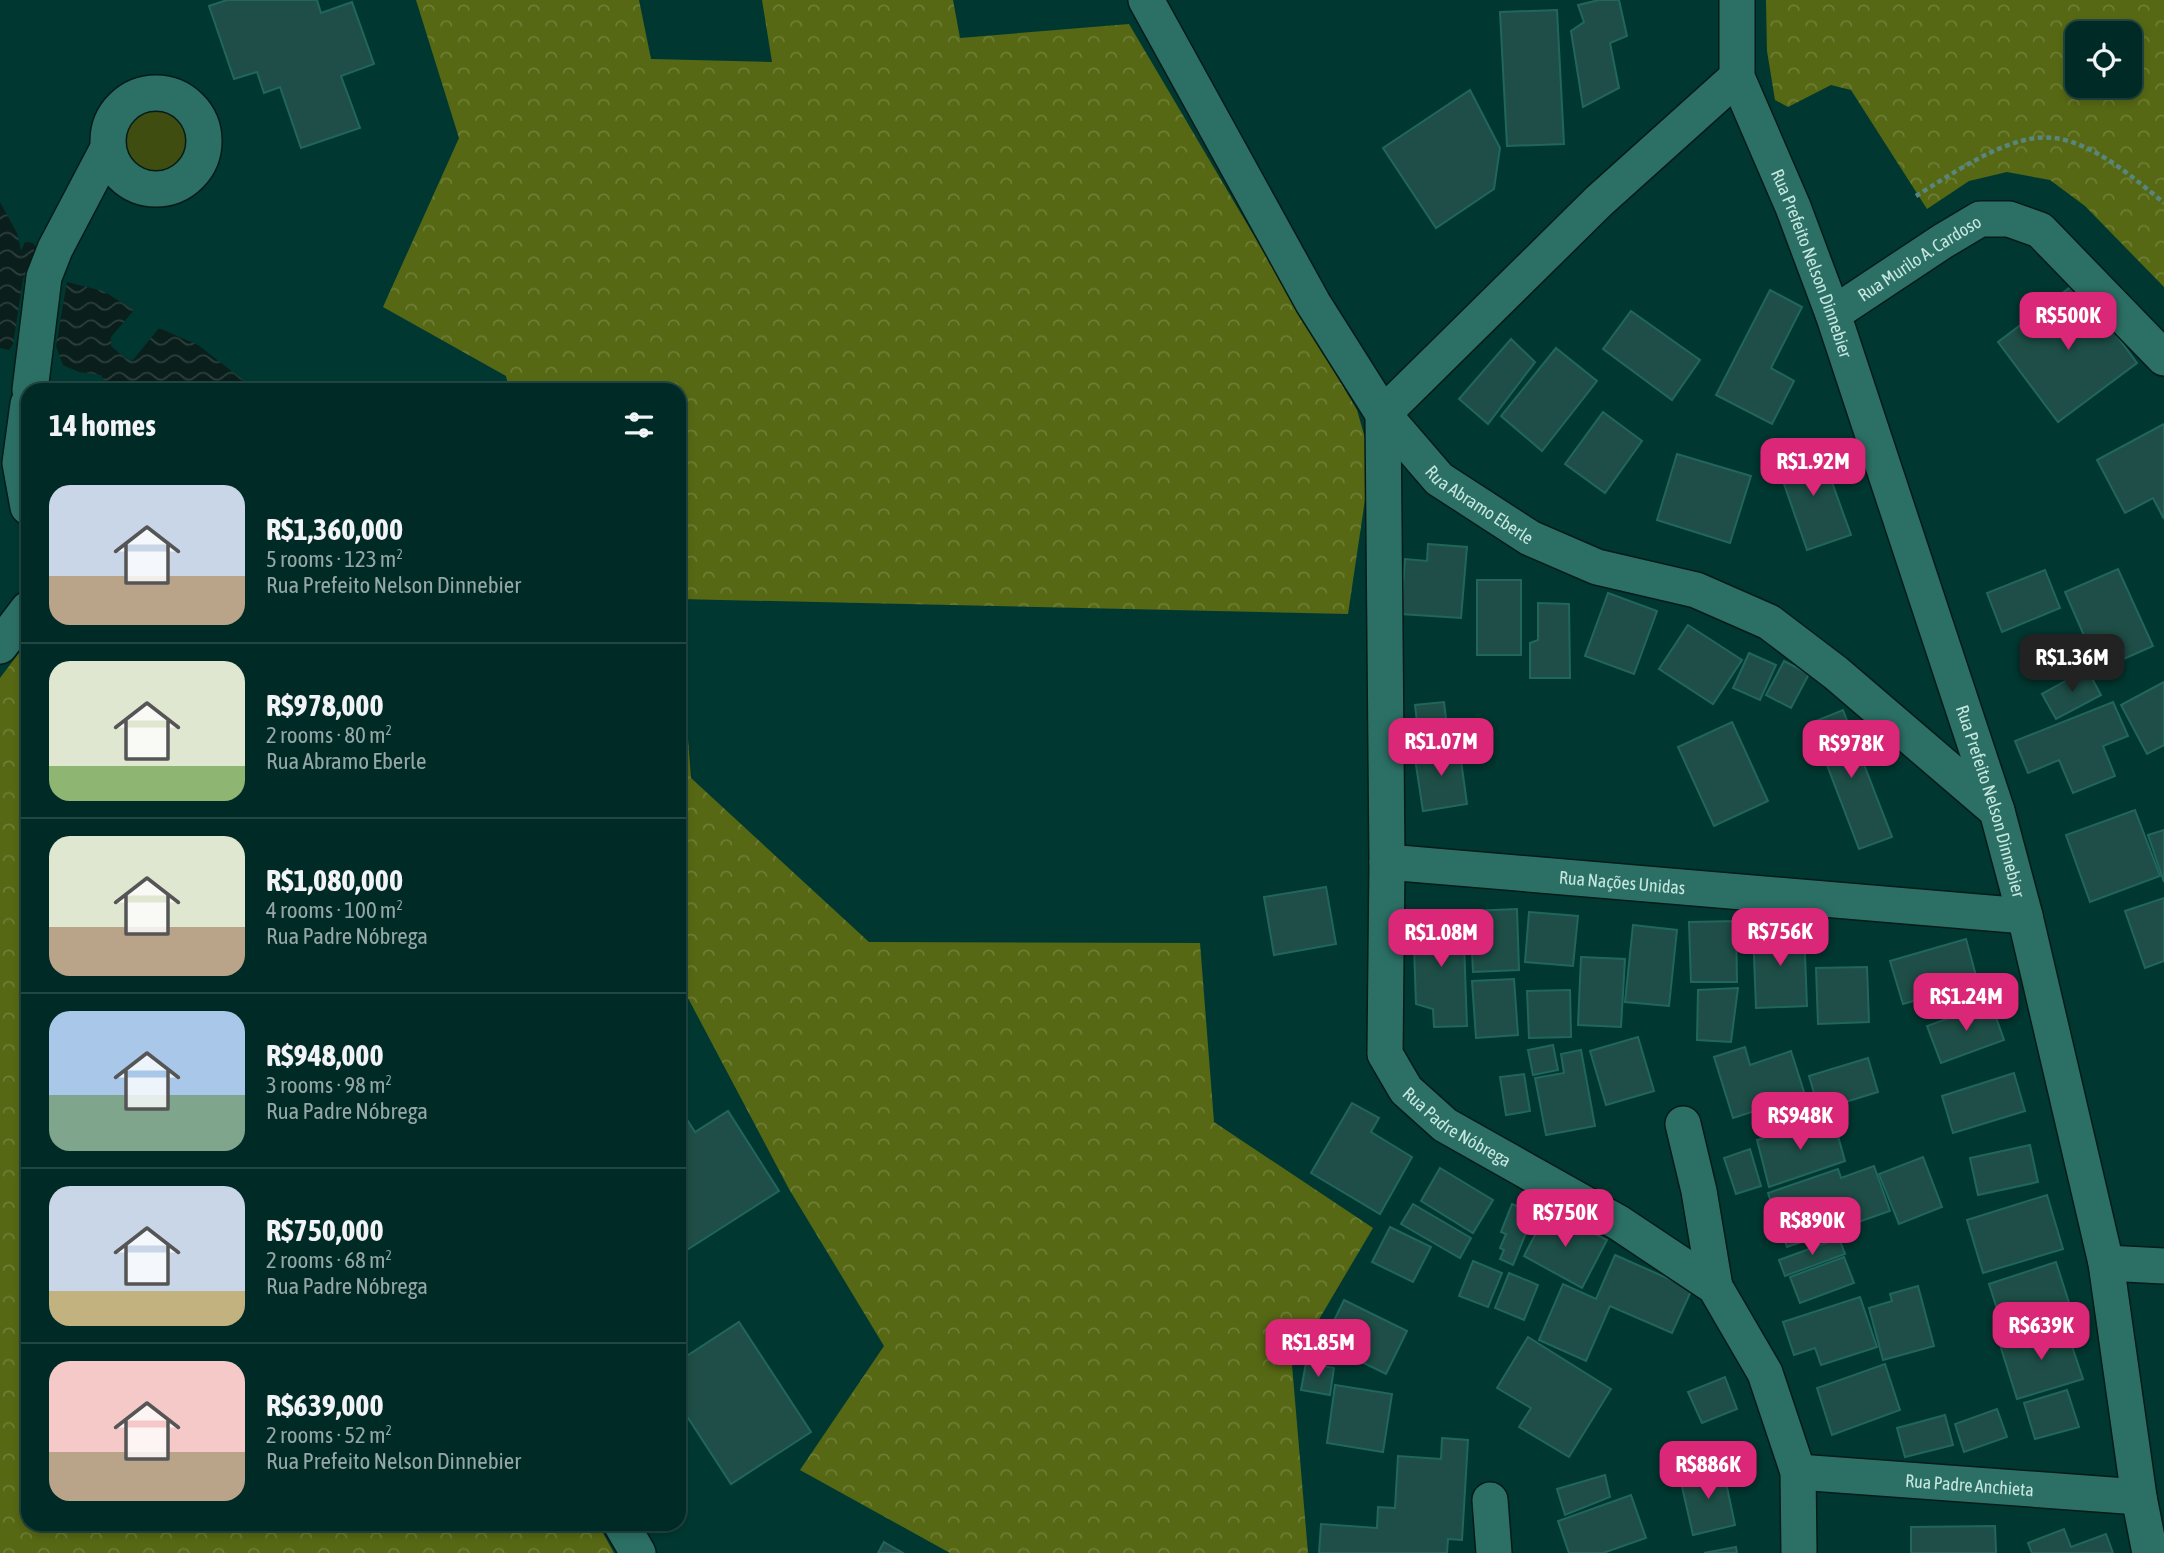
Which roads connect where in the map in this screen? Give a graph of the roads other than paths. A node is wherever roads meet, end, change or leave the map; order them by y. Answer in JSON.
{"nodes":[{"id":1,"x":1146,"y":0,"type":"edge"},
{"id":2,"x":1737,"y":0,"type":"edge"},
{"id":3,"x":1737,"y":77,"type":"junction"},
{"id":4,"x":108,"y":148,"type":"junction"},
{"id":5,"x":136,"y":185,"type":"junction"},
{"id":6,"x":69,"y":222,"type":"junction"},
{"id":7,"x":1832,"y":314,"type":"junction"},
{"id":8,"x":2164,"y":358,"type":"edge"},
{"id":9,"x":31,"y":383,"type":"edge"},
{"id":10,"x":1383,"y":414,"type":"junction"},
{"id":11,"x":21,"y":618,"type":"edge"},
{"id":12,"x":0,"y":646,"type":"edge"},
{"id":13,"x":1997,"y":811,"type":"junction"},
{"id":14,"x":1387,"y":862,"type":"junction"},
{"id":15,"x":2025,"y":916,"type":"junction"},
{"id":16,"x":1683,"y":1124,"type":"dead end"},
{"id":17,"x":2106,"y":1263,"type":"junction"},
{"id":18,"x":2164,"y":1266,"type":"edge"},
{"id":19,"x":1715,"y":1287,"type":"junction"},
{"id":20,"x":1798,"y":1472,"type":"junction"},
{"id":21,"x":2139,"y":1497,"type":"junction"},
{"id":22,"x":1490,"y":1500,"type":"dead end"},
{"id":23,"x":625,"y":1531,"type":"edge"},
{"id":24,"x":638,"y":1553,"type":"edge"},
{"id":25,"x":1494,"y":1553,"type":"edge"},
{"id":26,"x":1799,"y":1553,"type":"edge"},
{"id":27,"x":2150,"y":1553,"type":"edge"}],
"edges":[{"from":1,"to":10,"type":"street","name":"Rua Abramo Eberle"},
{"from":2,"to":3,"type":"street"},
{"from":3,"to":7,"type":"street","name":"Rua Prefeito Nelson Dinnebier"},
{"from":3,"to":10,"type":"street"},
{"from":4,"to":5,"type":"street"},
{"from":4,"to":5,"type":"street"},
{"from":4,"to":6,"type":"street"},
{"from":5,"to":6,"type":"street"},
{"from":6,"to":9,"type":"street"},
{"from":7,"to":8,"type":"street","name":"Rua Murilo A. Cardoso"},
{"from":7,"to":13,"type":"street","name":"Rua Prefeito Nelson Dinnebier"},
{"from":10,"to":13,"type":"street","name":"Rua Abramo Eberle"},
{"from":10,"to":14,"type":"street","name":"Rua Padre Nóbrega"},
{"from":11,"to":12,"type":"street"},
{"from":13,"to":15,"type":"street","name":"Rua Prefeito Nelson Dinnebier"},
{"from":14,"to":15,"type":"street","name":"Rua Nações Unidas"},
{"from":14,"to":19,"type":"street","name":"Rua Padre Nóbrega"},
{"from":15,"to":17,"type":"street","name":"Rua Prefeito Nelson Dinnebier"},
{"from":16,"to":19,"type":"street"},
{"from":17,"to":18,"type":"street"},
{"from":17,"to":21,"type":"street","name":"Rua Prefeito Nelson Dinnebier"},
{"from":19,"to":20,"type":"street","name":"Rua Padre Nóbrega"},
{"from":20,"to":21,"type":"street","name":"Rua Padre Anchieta"},
{"from":20,"to":26,"type":"street","name":"Rua Padre Nóbrega"},
{"from":21,"to":27,"type":"street","name":"Rua Prefeito Nelson Dinnebier"},
{"from":22,"to":25,"type":"street"},
{"from":23,"to":24,"type":"street"}]}
